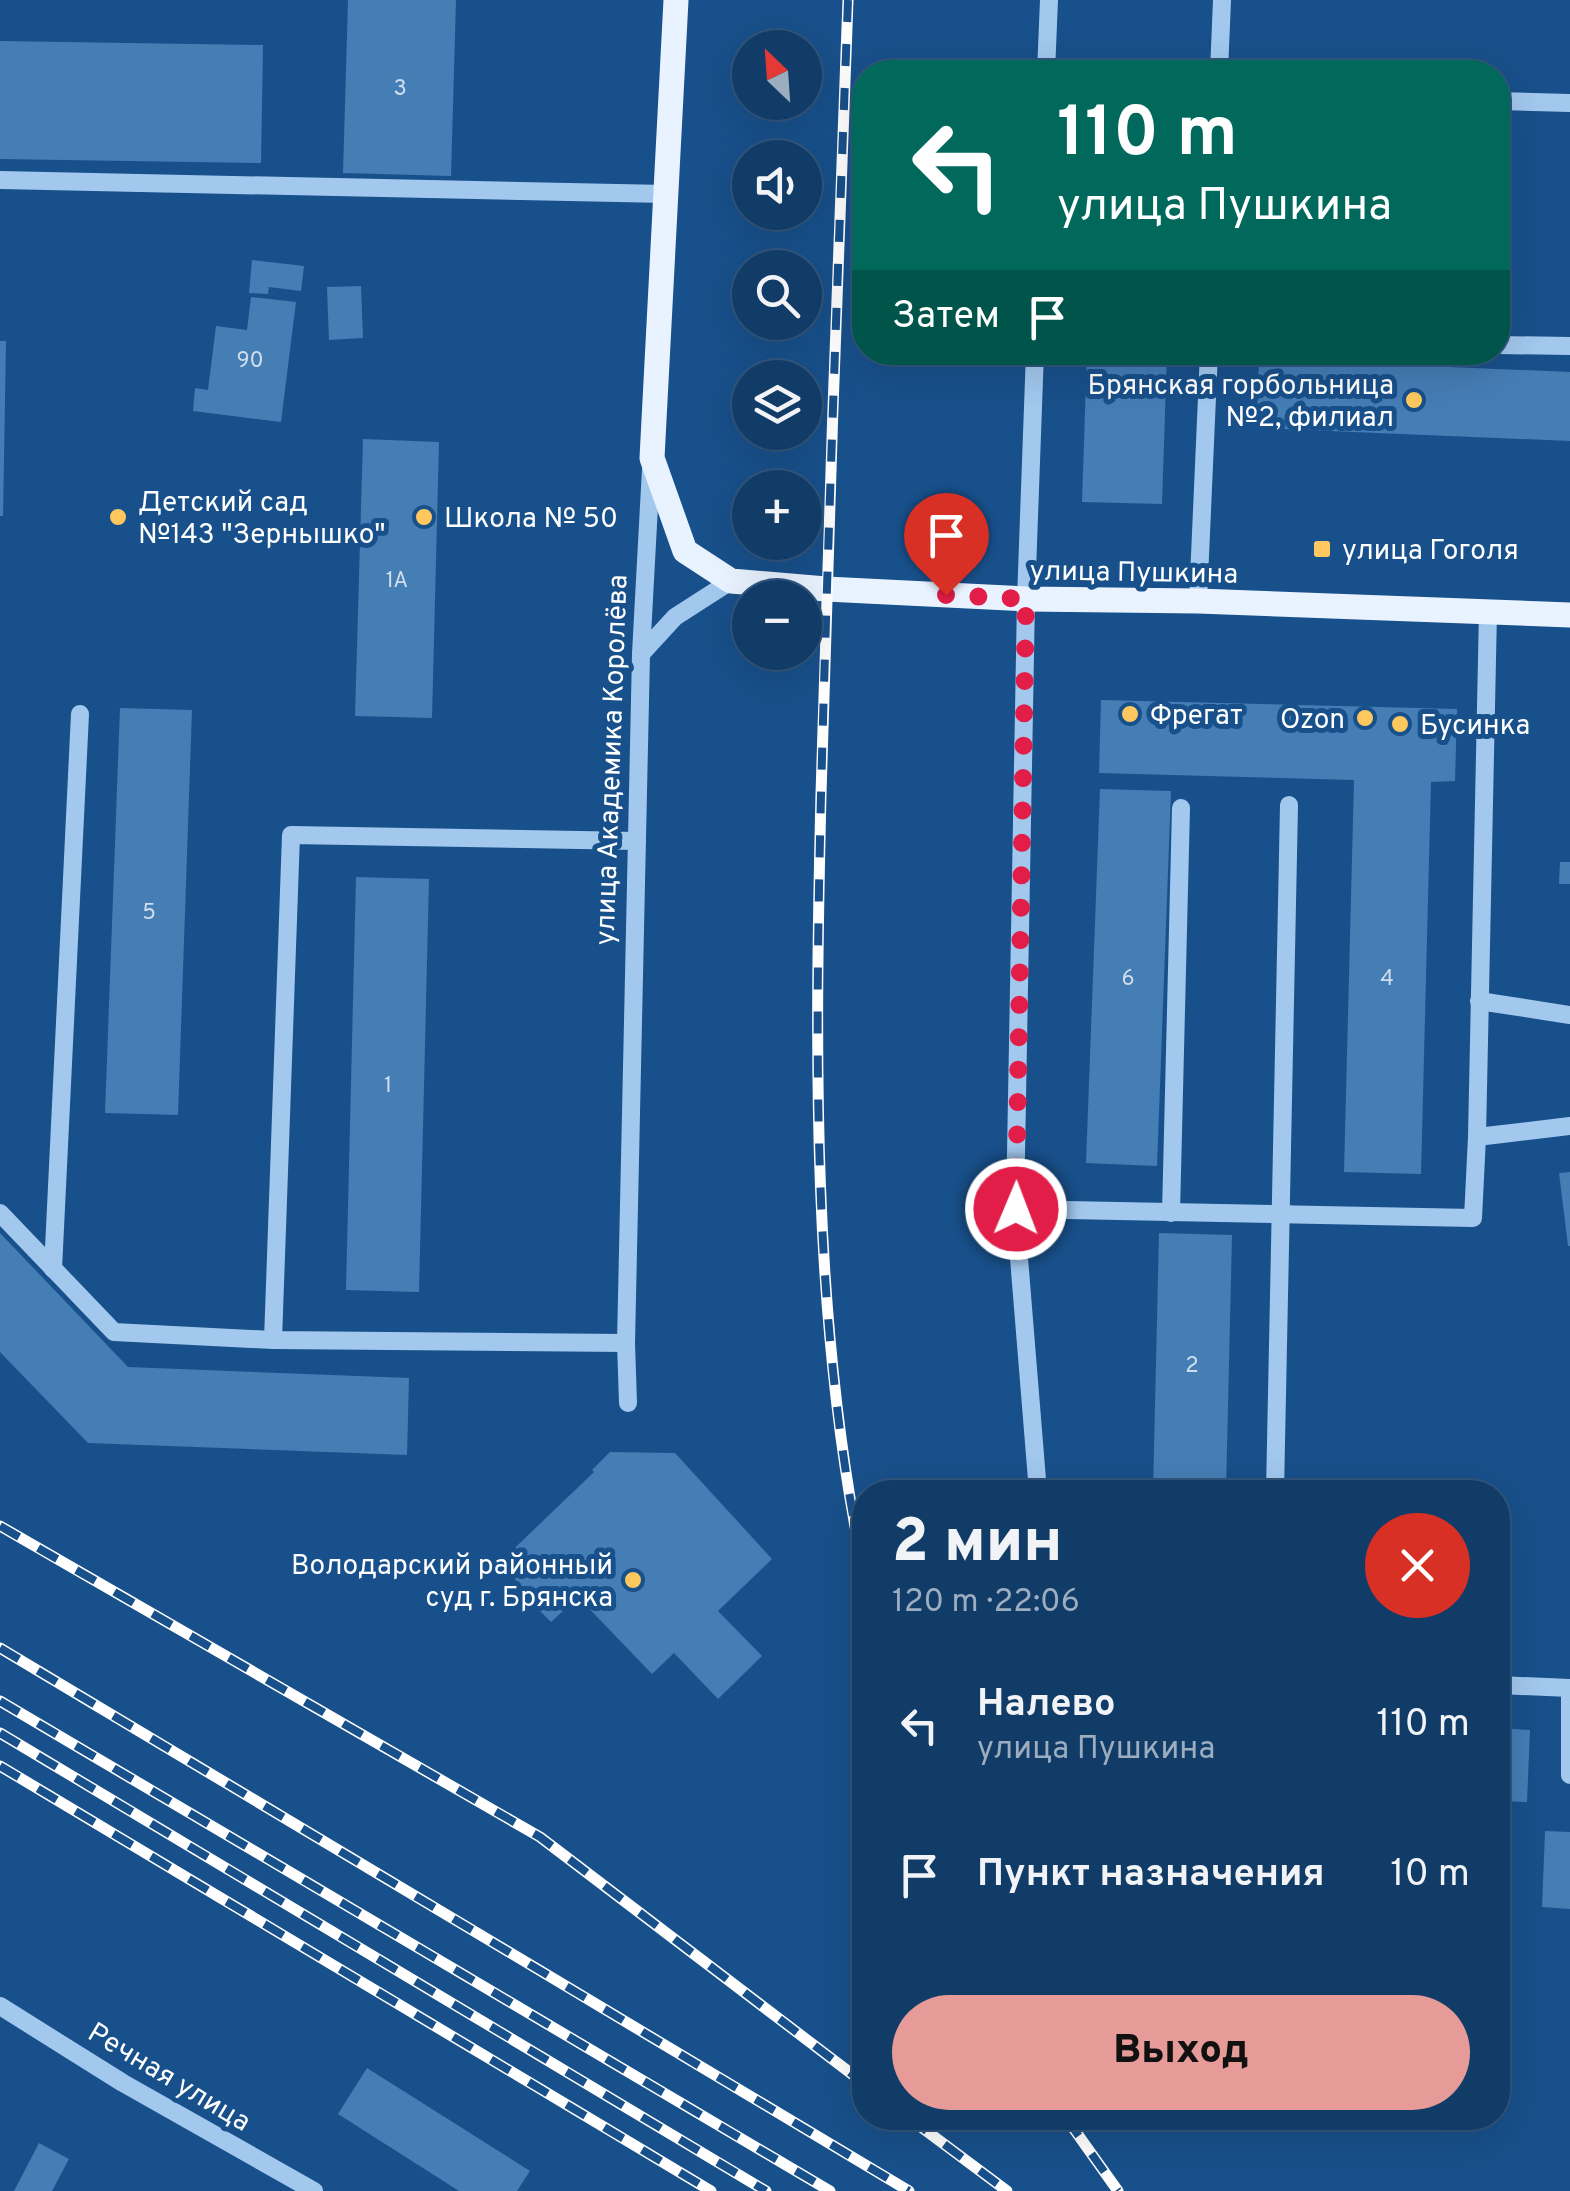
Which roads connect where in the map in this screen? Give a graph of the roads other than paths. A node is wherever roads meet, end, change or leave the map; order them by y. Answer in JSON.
{"nodes":[{"id":1,"x":676,"y":0,"type":"edge"},
{"id":2,"x":1048,"y":0,"type":"edge"},
{"id":3,"x":1222,"y":0,"type":"edge"},
{"id":4,"x":1046,"y":60,"type":"edge"},
{"id":5,"x":1220,"y":60,"type":"edge"},
{"id":6,"x":1510,"y":101,"type":"edge"},
{"id":7,"x":1570,"y":103,"type":"edge"},
{"id":8,"x":0,"y":180,"type":"edge"},
{"id":9,"x":666,"y":194,"type":"junction"},
{"id":10,"x":1510,"y":344,"type":"edge"},
{"id":11,"x":1570,"y":346,"type":"edge"},
{"id":12,"x":1035,"y":365,"type":"edge"},
{"id":13,"x":1208,"y":365,"type":"edge"},
{"id":14,"x":652,"y":458,"type":"junction"},
{"id":15,"x":731,"y":581,"type":"junction"},
{"id":16,"x":1026,"y":599,"type":"junction"},
{"id":17,"x":1198,"y":601,"type":"junction"},
{"id":18,"x":1488,"y":611,"type":"junction"},
{"id":19,"x":1570,"y":615,"type":"edge"},
{"id":20,"x":641,"y":654,"type":"junction"},
{"id":21,"x":80,"y":714,"type":"dead end"},
{"id":22,"x":1289,"y":805,"type":"dead end"},
{"id":23,"x":1181,"y":808,"type":"dead end"},
{"id":24,"x":637,"y":841,"type":"junction"},
{"id":25,"x":1479,"y":1001,"type":"junction"},
{"id":26,"x":1570,"y":1015,"type":"edge"},
{"id":27,"x":1570,"y":1126,"type":"edge"},
{"id":28,"x":1478,"y":1137,"type":"junction"},
{"id":29,"x":1016,"y":1209,"type":"junction"},
{"id":30,"x":1171,"y":1212,"type":"junction"},
{"id":31,"x":0,"y":1213,"type":"edge"},
{"id":32,"x":1283,"y":1214,"type":"junction"},
{"id":33,"x":53,"y":1268,"type":"junction"},
{"id":34,"x":273,"y":1340,"type":"junction"},
{"id":35,"x":626,"y":1343,"type":"junction"},
{"id":36,"x":628,"y":1403,"type":"dead end"},
{"id":37,"x":1037,"y":1480,"type":"edge"},
{"id":38,"x":1275,"y":1480,"type":"edge"},
{"id":39,"x":1510,"y":1685,"type":"edge"},
{"id":40,"x":1570,"y":1775,"type":"edge"},
{"id":41,"x":0,"y":2006,"type":"edge"},
{"id":42,"x":314,"y":2191,"type":"edge"}],
"edges":[{"from":1,"to":9,"type":"main road","name":"улица Академика Королёва"},
{"from":2,"to":4,"type":"street"},
{"from":3,"to":5,"type":"street"},
{"from":6,"to":7,"type":"street"},
{"from":8,"to":9,"type":"street"},
{"from":9,"to":14,"type":"main road","name":"улица Академика Королёва"},
{"from":10,"to":11,"type":"street"},
{"from":12,"to":16,"type":"street"},
{"from":13,"to":17,"type":"street"},
{"from":14,"to":15,"type":"main road","name":"улица Пушкина"},
{"from":14,"to":20,"type":"street","name":"улица Академика Королёва"},
{"from":15,"to":16,"type":"main road","name":"улица Пушкина"},
{"from":15,"to":20,"type":"street"},
{"from":16,"to":17,"type":"main road","name":"улица Пушкина"},
{"from":16,"to":29,"type":"street"},
{"from":17,"to":18,"type":"main road","name":"улица Пушкина"},
{"from":18,"to":19,"type":"main road","name":"улица Пушкина"},
{"from":18,"to":25,"type":"street"},
{"from":20,"to":24,"type":"street","name":"улица Академика Королёва"},
{"from":21,"to":33,"type":"street"},
{"from":22,"to":32,"type":"street"},
{"from":23,"to":30,"type":"street"},
{"from":24,"to":34,"type":"street"},
{"from":24,"to":35,"type":"street","name":"улица Академика Королёва"},
{"from":25,"to":26,"type":"street"},
{"from":25,"to":28,"type":"street"},
{"from":27,"to":28,"type":"street"},
{"from":28,"to":32,"type":"street"},
{"from":29,"to":30,"type":"street"},
{"from":29,"to":37,"type":"street"},
{"from":30,"to":32,"type":"street"},
{"from":31,"to":33,"type":"street"},
{"from":32,"to":38,"type":"street"},
{"from":33,"to":34,"type":"street"},
{"from":34,"to":35,"type":"street"},
{"from":35,"to":36,"type":"street","name":"улица Академика Королёва"},
{"from":39,"to":40,"type":"street"},
{"from":41,"to":42,"type":"street","name":"Речная улица"}]}
